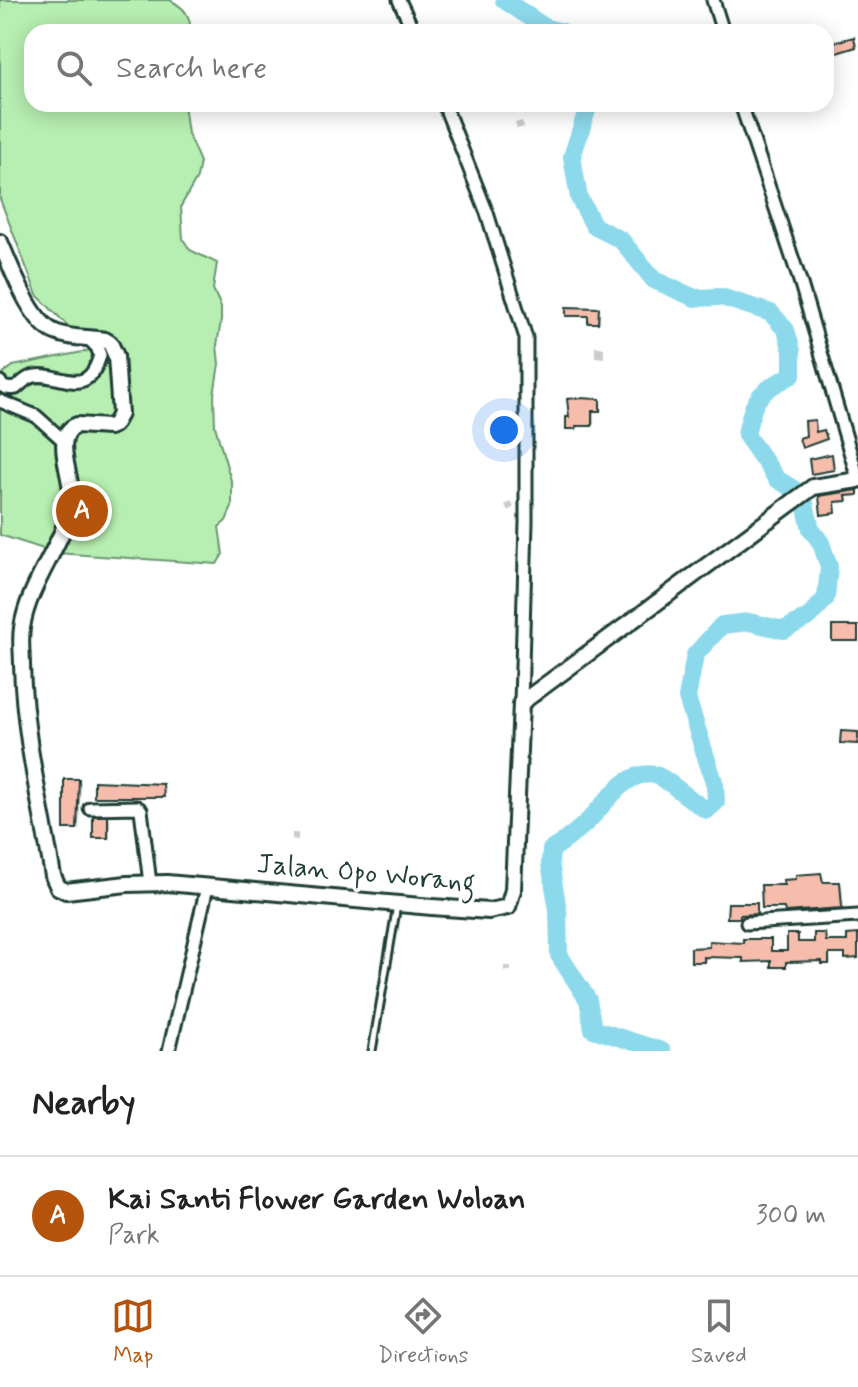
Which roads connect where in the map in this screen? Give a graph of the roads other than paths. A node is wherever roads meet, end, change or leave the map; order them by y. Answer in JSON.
{"nodes":[{"id":1,"x":399,"y":0,"type":"edge"},
{"id":2,"x":713,"y":0,"type":"edge"},
{"id":3,"x":410,"y":24,"type":"edge"},
{"id":4,"x":720,"y":24,"type":"edge"},
{"id":5,"x":447,"y":112,"type":"edge"},
{"id":6,"x":744,"y":112,"type":"edge"},
{"id":7,"x":0,"y":242,"type":"edge"},
{"id":8,"x":88,"y":338,"type":"junction"},
{"id":9,"x":0,"y":382,"type":"edge"},
{"id":10,"x":0,"y":401,"type":"edge"},
{"id":11,"x":64,"y":441,"type":"junction"},
{"id":12,"x":858,"y":480,"type":"edge"},
{"id":13,"x":521,"y":703,"type":"junction"},
{"id":14,"x":90,"y":808,"type":"dead end"},
{"id":15,"x":150,"y":883,"type":"junction"},
{"id":16,"x":207,"y":887,"type":"junction"},
{"id":17,"x":397,"y":904,"type":"junction"},
{"id":18,"x":858,"y":916,"type":"edge"},
{"id":19,"x":747,"y":923,"type":"dead end"},
{"id":20,"x":169,"y":1051,"type":"edge"},
{"id":21,"x":372,"y":1051,"type":"edge"}],
"edges":[{"from":1,"to":3,"type":"street"},
{"from":2,"to":4,"type":"street"},
{"from":5,"to":13,"type":"street"},
{"from":6,"to":12,"type":"street"},
{"from":7,"to":8,"type":"street"},
{"from":8,"to":9,"type":"street"},
{"from":8,"to":11,"type":"street"},
{"from":10,"to":11,"type":"street"},
{"from":11,"to":15,"type":"street","name":"Jalan Opo Worang"},
{"from":12,"to":13,"type":"street"},
{"from":13,"to":17,"type":"street","name":"Jalan Opo Worang"},
{"from":14,"to":15,"type":"street"},
{"from":15,"to":16,"type":"street","name":"Jalan Opo Worang"},
{"from":16,"to":17,"type":"street","name":"Jalan Opo Worang"},
{"from":16,"to":20,"type":"street"},
{"from":17,"to":21,"type":"lane"},
{"from":18,"to":19,"type":"street"}]}
